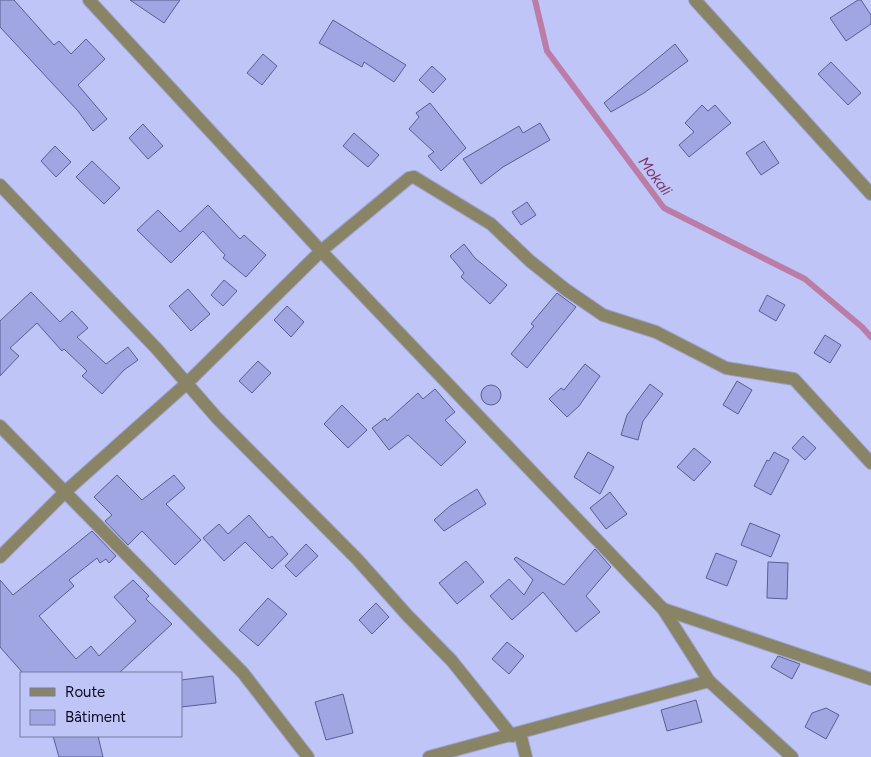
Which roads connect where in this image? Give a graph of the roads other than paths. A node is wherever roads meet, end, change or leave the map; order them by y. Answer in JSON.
{"nodes":[{"id":1,"x":88,"y":0,"type":"edge"},
{"id":2,"x":695,"y":0,"type":"edge"},
{"id":3,"x":0,"y":186,"type":"edge"},
{"id":4,"x":871,"y":194,"type":"edge"},
{"id":5,"x":320,"y":251,"type":"junction"},
{"id":6,"x":186,"y":384,"type":"junction"},
{"id":7,"x":0,"y":426,"type":"edge"},
{"id":8,"x":871,"y":463,"type":"edge"},
{"id":9,"x":66,"y":491,"type":"junction"},
{"id":10,"x":0,"y":557,"type":"edge"},
{"id":11,"x":663,"y":609,"type":"junction"},
{"id":12,"x":871,"y":678,"type":"edge"},
{"id":13,"x":709,"y":680,"type":"junction"},
{"id":14,"x":516,"y":735,"type":"junction"},
{"id":15,"x":308,"y":757,"type":"edge"},
{"id":16,"x":429,"y":757,"type":"edge"},
{"id":17,"x":526,"y":757,"type":"edge"},
{"id":18,"x":792,"y":757,"type":"edge"}],
"edges":[{"from":1,"to":5,"type":"street"},
{"from":2,"to":4,"type":"street"},
{"from":3,"to":6,"type":"street"},
{"from":5,"to":6,"type":"street"},
{"from":5,"to":8,"type":"street"},
{"from":5,"to":11,"type":"street"},
{"from":6,"to":9,"type":"street"},
{"from":6,"to":14,"type":"street"},
{"from":7,"to":9,"type":"street"},
{"from":9,"to":10,"type":"street"},
{"from":9,"to":15,"type":"street"},
{"from":11,"to":12,"type":"street"},
{"from":11,"to":13,"type":"street"},
{"from":13,"to":14,"type":"street"},
{"from":13,"to":18,"type":"street"},
{"from":14,"to":16,"type":"street"},
{"from":14,"to":17,"type":"street"}]}
